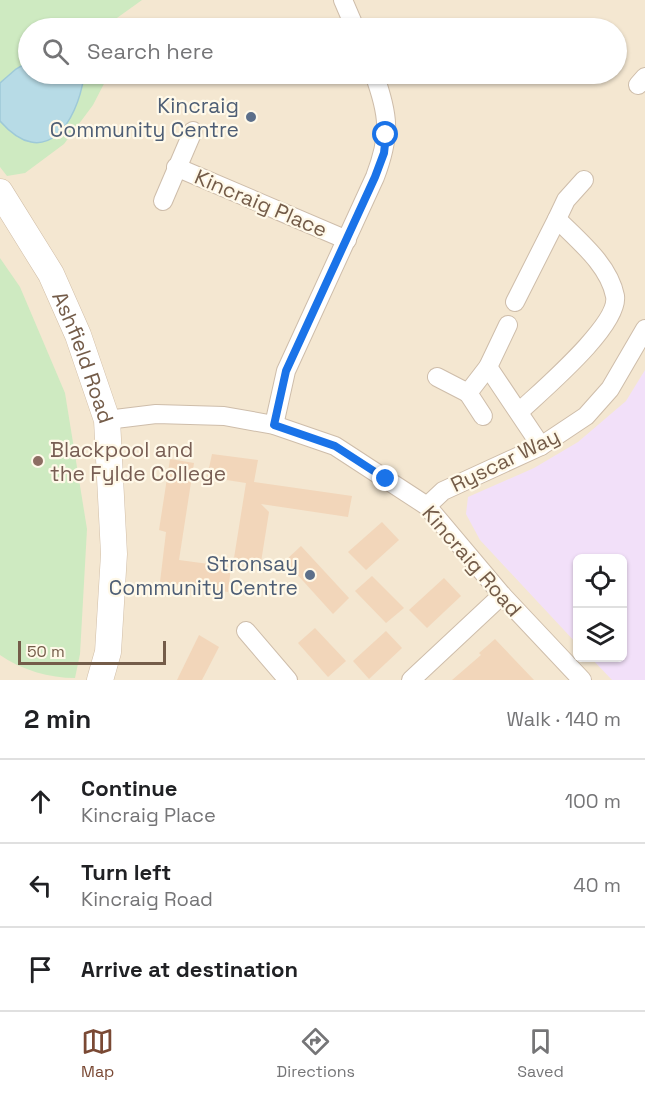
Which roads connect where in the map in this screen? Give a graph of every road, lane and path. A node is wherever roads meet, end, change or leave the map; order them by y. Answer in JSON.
{"nodes":[{"id":1,"x":343,"y":0,"type":"edge"},
{"id":2,"x":351,"y":18,"type":"edge"},
{"id":3,"x":378,"y":84,"type":"edge"},
{"id":4,"x":193,"y":131,"type":"dead end"},
{"id":5,"x":176,"y":167,"type":"junction"},
{"id":6,"x":584,"y":180,"type":"dead end"},
{"id":7,"x":0,"y":192,"type":"edge"},
{"id":8,"x":163,"y":201,"type":"dead end"},
{"id":9,"x":557,"y":219,"type":"junction"},
{"id":10,"x":347,"y":240,"type":"junction"},
{"id":11,"x":514,"y":302,"type":"dead end"},
{"id":12,"x":508,"y":325,"type":"dead end"},
{"id":13,"x":645,"y":329,"type":"edge"},
{"id":14,"x":488,"y":367,"type":"junction"},
{"id":15,"x":436,"y":377,"type":"dead end"},
{"id":16,"x":468,"y":393,"type":"junction"},
{"id":17,"x":519,"y":412,"type":"junction"},
{"id":18,"x":483,"y":416,"type":"dead end"},
{"id":19,"x":107,"y":420,"type":"junction"},
{"id":20,"x":274,"y":425,"type":"junction"},
{"id":21,"x":541,"y":446,"type":"junction"},
{"id":22,"x":427,"y":506,"type":"junction"},
{"id":23,"x":501,"y":595,"type":"junction"},
{"id":24,"x":246,"y":631,"type":"dead end"},
{"id":25,"x":100,"y":680,"type":"edge"},
{"id":26,"x":288,"y":680,"type":"edge"},
{"id":27,"x":411,"y":680,"type":"edge"},
{"id":28,"x":582,"y":680,"type":"edge"}],
"edges":[{"from":1,"to":2,"type":"street"},
{"from":3,"to":10,"type":"street","name":"Kincraig Place"},
{"from":4,"to":5,"type":"street","name":"Kincraig Place"},
{"from":5,"to":8,"type":"street","name":"Kincraig Place"},
{"from":5,"to":10,"type":"street","name":"Kincraig Place"},
{"from":6,"to":9,"type":"street"},
{"from":7,"to":19,"type":"street","name":"Ashfield Road"},
{"from":9,"to":11,"type":"street"},
{"from":9,"to":17,"type":"street"},
{"from":10,"to":20,"type":"street","name":"Kincraig Place"},
{"from":12,"to":14,"type":"street"},
{"from":13,"to":21,"type":"street","name":"Ryscar Way"},
{"from":14,"to":16,"type":"street"},
{"from":14,"to":17,"type":"street"},
{"from":15,"to":16,"type":"street"},
{"from":16,"to":18,"type":"street"},
{"from":17,"to":21,"type":"street"},
{"from":19,"to":20,"type":"street","name":"Kincraig Road"},
{"from":19,"to":25,"type":"street","name":"Ashfield Road"},
{"from":20,"to":22,"type":"street","name":"Kincraig Road"},
{"from":21,"to":22,"type":"street","name":"Ryscar Way"},
{"from":22,"to":23,"type":"street","name":"Kincraig Road"},
{"from":23,"to":27,"type":"street"},
{"from":23,"to":28,"type":"street","name":"Kincraig Road"},
{"from":24,"to":26,"type":"street"}]}
